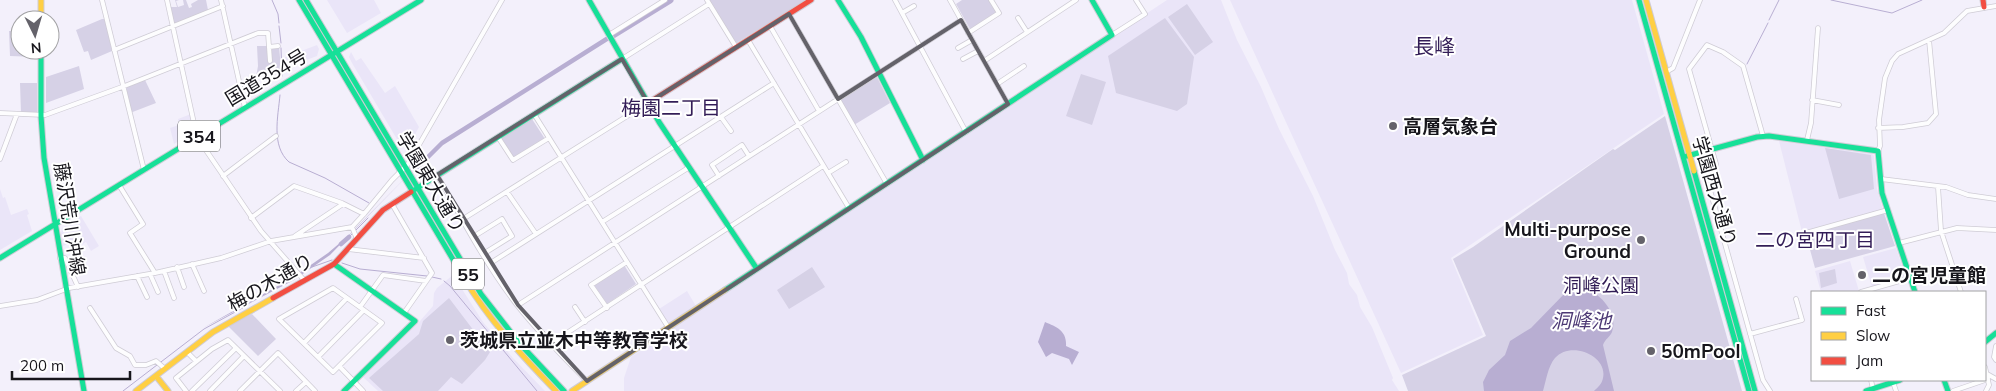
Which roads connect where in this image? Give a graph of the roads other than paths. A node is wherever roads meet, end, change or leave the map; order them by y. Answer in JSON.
{"nodes":[{"id":1,"x":47,"y":0,"type":"edge"},
{"id":2,"x":102,"y":0,"type":"edge"},
{"id":3,"x":167,"y":0,"type":"edge"},
{"id":4,"x":222,"y":0,"type":"edge"},
{"id":5,"x":299,"y":0,"type":"edge"},
{"id":6,"x":306,"y":0,"type":"edge"},
{"id":7,"x":421,"y":0,"type":"edge"},
{"id":8,"x":502,"y":0,"type":"edge"},
{"id":9,"x":589,"y":0,"type":"edge"},
{"id":10,"x":665,"y":0,"type":"edge"},
{"id":11,"x":811,"y":0,"type":"edge"},
{"id":12,"x":838,"y":0,"type":"edge"},
{"id":13,"x":895,"y":0,"type":"edge"},
{"id":14,"x":950,"y":0,"type":"edge"},
{"id":15,"x":991,"y":0,"type":"edge"},
{"id":16,"x":1076,"y":0,"type":"edge"},
{"id":17,"x":1092,"y":0,"type":"edge"},
{"id":18,"x":1136,"y":0,"type":"edge"},
{"id":19,"x":1640,"y":0,"type":"edge"},
{"id":20,"x":1646,"y":0,"type":"edge"},
{"id":21,"x":1700,"y":0,"type":"edge"},
{"id":22,"x":1983,"y":0,"type":"edge"},
{"id":23,"x":41,"y":1,"type":"edge"},
{"id":24,"x":708,"y":2,"type":"edge"},
{"id":25,"x":223,"y":6,"type":"junction"},
{"id":26,"x":914,"y":6,"type":"dead end"},
{"id":27,"x":1996,"y":6,"type":"edge"},
{"id":28,"x":1984,"y":7,"type":"junction"},
{"id":29,"x":902,"y":13,"type":"junction"},
{"id":30,"x":789,"y":14,"type":"junction"},
{"id":31,"x":1018,"y":18,"type":"dead end"},
{"id":32,"x":961,"y":20,"type":"junction"},
{"id":33,"x":770,"y":26,"type":"junction"},
{"id":34,"x":173,"y":27,"type":"junction"},
{"id":35,"x":1818,"y":28,"type":"dead end"},
{"id":36,"x":1027,"y":32,"type":"junction"},
{"id":37,"x":968,"y":33,"type":"junction"},
{"id":38,"x":1112,"y":35,"type":"junction"},
{"id":39,"x":610,"y":36,"type":"junction"},
{"id":40,"x":748,"y":40,"type":"junction"},
{"id":41,"x":972,"y":40,"type":"junction"},
{"id":42,"x":1929,"y":40,"type":"junction"},
{"id":43,"x":231,"y":44,"type":"junction"},
{"id":44,"x":278,"y":46,"type":"dead end"},
{"id":45,"x":920,"y":46,"type":"junction"},
{"id":46,"x":269,"y":47,"type":"junction"},
{"id":47,"x":736,"y":47,"type":"junction"},
{"id":48,"x":958,"y":48,"type":"dead end"},
{"id":49,"x":114,"y":50,"type":"junction"},
{"id":50,"x":978,"y":51,"type":"junction"},
{"id":51,"x":337,"y":52,"type":"junction"},
{"id":52,"x":331,"y":55,"type":"junction"},
{"id":53,"x":622,"y":59,"type":"junction"},
{"id":54,"x":963,"y":59,"type":"dead end"},
{"id":55,"x":41,"y":60,"type":"edge"},
{"id":56,"x":270,"y":61,"type":"dead end"},
{"id":57,"x":984,"y":61,"type":"junction"},
{"id":58,"x":181,"y":63,"type":"junction"},
{"id":59,"x":1024,"y":66,"type":"dead end"},
{"id":60,"x":1666,"y":72,"type":"junction"},
{"id":61,"x":879,"y":73,"type":"junction"},
{"id":62,"x":774,"y":83,"type":"junction"},
{"id":63,"x":996,"y":84,"type":"junction"},
{"id":64,"x":122,"y":87,"type":"junction"},
{"id":65,"x":838,"y":99,"type":"junction"},
{"id":66,"x":1812,"y":100,"type":"junction"},
{"id":67,"x":648,"y":103,"type":"junction"},
{"id":68,"x":1008,"y":104,"type":"junction"},
{"id":69,"x":1839,"y":105,"type":"dead end"},
{"id":70,"x":245,"y":108,"type":"junction"},
{"id":71,"x":819,"y":111,"type":"junction"},
{"id":72,"x":0,"y":113,"type":"edge"},
{"id":73,"x":17,"y":114,"type":"junction"},
{"id":74,"x":534,"y":114,"type":"junction"},
{"id":75,"x":41,"y":116,"type":"junction"},
{"id":76,"x":721,"y":117,"type":"junction"},
{"id":77,"x":799,"y":124,"type":"junction"},
{"id":78,"x":1878,"y":128,"type":"junction"},
{"id":79,"x":730,"y":131,"type":"dead end"},
{"id":80,"x":966,"y":132,"type":"junction"},
{"id":81,"x":276,"y":136,"type":"dead end"},
{"id":82,"x":1763,"y":136,"type":"junction"},
{"id":83,"x":197,"y":137,"type":"junction"},
{"id":84,"x":498,"y":137,"type":"junction"},
{"id":85,"x":549,"y":138,"type":"junction"},
{"id":86,"x":1807,"y":140,"type":"junction"},
{"id":87,"x":674,"y":146,"type":"junction"},
{"id":88,"x":1712,"y":150,"type":"junction"},
{"id":89,"x":1878,"y":151,"type":"junction"},
{"id":90,"x":749,"y":156,"type":"junction"},
{"id":91,"x":1686,"y":157,"type":"junction"},
{"id":92,"x":561,"y":158,"type":"junction"},
{"id":93,"x":0,"y":159,"type":"edge"},
{"id":94,"x":923,"y":160,"type":"junction"},
{"id":95,"x":846,"y":162,"type":"dead end"},
{"id":96,"x":823,"y":166,"type":"junction"},
{"id":97,"x":688,"y":168,"type":"junction"},
{"id":98,"x":144,"y":170,"type":"junction"},
{"id":99,"x":403,"y":170,"type":"junction"},
{"id":100,"x":828,"y":173,"type":"junction"},
{"id":101,"x":437,"y":175,"type":"junction"},
{"id":102,"x":223,"y":176,"type":"junction"},
{"id":103,"x":719,"y":176,"type":"junction"},
{"id":104,"x":1881,"y":178,"type":"junction"},
{"id":105,"x":887,"y":184,"type":"junction"},
{"id":106,"x":119,"y":185,"type":"junction"},
{"id":107,"x":702,"y":187,"type":"junction"},
{"id":108,"x":1938,"y":187,"type":"junction"},
{"id":109,"x":414,"y":190,"type":"junction"},
{"id":110,"x":507,"y":192,"type":"junction"},
{"id":111,"x":1996,"y":199,"type":"edge"},
{"id":112,"x":589,"y":201,"type":"junction"},
{"id":113,"x":344,"y":204,"type":"junction"},
{"id":114,"x":392,"y":204,"type":"junction"},
{"id":115,"x":849,"y":208,"type":"junction"},
{"id":116,"x":1888,"y":210,"type":"junction"},
{"id":117,"x":364,"y":214,"type":"junction"},
{"id":118,"x":251,"y":218,"type":"junction"},
{"id":119,"x":462,"y":220,"type":"junction"},
{"id":120,"x":602,"y":222,"type":"junction"},
{"id":121,"x":55,"y":224,"type":"junction"},
{"id":122,"x":729,"y":227,"type":"junction"},
{"id":123,"x":1996,"y":230,"type":"edge"},
{"id":124,"x":1941,"y":231,"type":"junction"},
{"id":125,"x":354,"y":232,"type":"junction"},
{"id":126,"x":536,"y":234,"type":"junction"},
{"id":127,"x":1806,"y":234,"type":"dead end"},
{"id":128,"x":294,"y":237,"type":"junction"},
{"id":129,"x":473,"y":237,"type":"junction"},
{"id":130,"x":270,"y":241,"type":"junction"},
{"id":131,"x":615,"y":242,"type":"junction"},
{"id":132,"x":1899,"y":243,"type":"junction"},
{"id":133,"x":348,"y":249,"type":"junction"},
{"id":134,"x":483,"y":254,"type":"junction"},
{"id":135,"x":0,"y":258,"type":"edge"},
{"id":136,"x":60,"y":258,"type":"junction"},
{"id":137,"x":424,"y":258,"type":"junction"},
{"id":138,"x":627,"y":262,"type":"junction"},
{"id":139,"x":192,"y":264,"type":"junction"},
{"id":140,"x":334,"y":264,"type":"junction"},
{"id":141,"x":489,"y":264,"type":"junction"},
{"id":142,"x":177,"y":267,"type":"junction"},
{"id":143,"x":757,"y":269,"type":"junction"},
{"id":144,"x":164,"y":271,"type":"junction"},
{"id":145,"x":155,"y":273,"type":"junction"},
{"id":146,"x":150,"y":274,"type":"junction"},
{"id":147,"x":137,"y":276,"type":"junction"},
{"id":148,"x":301,"y":277,"type":"junction"},
{"id":149,"x":1910,"y":278,"type":"junction"},
{"id":150,"x":426,"y":281,"type":"junction"},
{"id":151,"x":641,"y":284,"type":"junction"},
{"id":152,"x":78,"y":287,"type":"junction"},
{"id":153,"x":184,"y":287,"type":"dead end"},
{"id":154,"x":66,"y":290,"type":"junction"},
{"id":155,"x":204,"y":291,"type":"dead end"},
{"id":156,"x":372,"y":291,"type":"junction"},
{"id":157,"x":1864,"y":291,"type":"edge"},
{"id":158,"x":1914,"y":291,"type":"edge"},
{"id":159,"x":1961,"y":291,"type":"edge"},
{"id":160,"x":158,"y":292,"type":"dead end"},
{"id":161,"x":147,"y":297,"type":"dead end"},
{"id":162,"x":174,"y":298,"type":"dead end"},
{"id":163,"x":347,"y":298,"type":"junction"},
{"id":164,"x":1796,"y":299,"type":"dead end"},
{"id":165,"x":518,"y":305,"type":"junction"},
{"id":166,"x":0,"y":306,"type":"edge"},
{"id":167,"x":360,"y":307,"type":"junction"},
{"id":168,"x":575,"y":307,"type":"dead end"},
{"id":169,"x":90,"y":308,"type":"dead end"},
{"id":170,"x":607,"y":308,"type":"junction"},
{"id":171,"x":364,"y":310,"type":"junction"},
{"id":172,"x":404,"y":313,"type":"junction"},
{"id":173,"x":585,"y":322,"type":"junction"},
{"id":174,"x":668,"y":327,"type":"junction"},
{"id":175,"x":1750,"y":334,"type":"junction"},
{"id":176,"x":304,"y":343,"type":"junction"},
{"id":177,"x":550,"y":344,"type":"junction"},
{"id":178,"x":1996,"y":346,"type":"edge"},
{"id":179,"x":236,"y":348,"type":"junction"},
{"id":180,"x":187,"y":352,"type":"junction"},
{"id":181,"x":244,"y":356,"type":"junction"},
{"id":182,"x":318,"y":357,"type":"junction"},
{"id":183,"x":1996,"y":360,"type":"edge"},
{"id":184,"x":196,"y":361,"type":"junction"},
{"id":185,"x":338,"y":366,"type":"junction"},
{"id":186,"x":164,"y":368,"type":"junction"},
{"id":187,"x":260,"y":370,"type":"junction"},
{"id":188,"x":1986,"y":370,"type":"edge"},
{"id":189,"x":1987,"y":374,"type":"junction"},
{"id":190,"x":156,"y":376,"type":"junction"},
{"id":191,"x":1988,"y":379,"type":"joint"},
{"id":192,"x":1996,"y":379,"type":"edge"},
{"id":193,"x":587,"y":381,"type":"junction"},
{"id":194,"x":1871,"y":381,"type":"edge"},
{"id":195,"x":1896,"y":381,"type":"edge"},
{"id":196,"x":1982,"y":381,"type":"edge"},
{"id":197,"x":306,"y":382,"type":"junction"},
{"id":198,"x":353,"y":382,"type":"junction"},
{"id":199,"x":1893,"y":382,"type":"junction"},
{"id":200,"x":1873,"y":389,"type":"junction"},
{"id":201,"x":242,"y":390,"type":"edge"},
{"id":202,"x":84,"y":391,"type":"edge"},
{"id":203,"x":136,"y":391,"type":"edge"},
{"id":204,"x":168,"y":391,"type":"edge"},
{"id":205,"x":186,"y":391,"type":"edge"},
{"id":206,"x":192,"y":391,"type":"edge"},
{"id":207,"x":210,"y":391,"type":"edge"},
{"id":208,"x":280,"y":391,"type":"edge"},
{"id":209,"x":296,"y":391,"type":"edge"},
{"id":210,"x":315,"y":391,"type":"edge"},
{"id":211,"x":344,"y":391,"type":"edge"},
{"id":212,"x":363,"y":391,"type":"edge"},
{"id":213,"x":556,"y":391,"type":"edge"},
{"id":214,"x":564,"y":391,"type":"edge"},
{"id":215,"x":572,"y":391,"type":"edge"},
{"id":216,"x":1749,"y":391,"type":"edge"},
{"id":217,"x":1755,"y":391,"type":"edge"},
{"id":218,"x":1770,"y":391,"type":"edge"},
{"id":219,"x":1866,"y":391,"type":"edge"},
{"id":220,"x":1896,"y":391,"type":"edge"},
{"id":221,"x":1953,"y":391,"type":"edge"},
{"id":222,"x":1986,"y":391,"type":"edge"}],
"edges":[{"from":1,"to":23,"type":"street"},
{"from":2,"to":49,"type":"street"},
{"from":3,"to":34,"type":"street"},
{"from":4,"to":25,"type":"street"},
{"from":5,"to":52,"type":"main road","name":"学園東大通り","number":"55"},
{"from":6,"to":51,"type":"main road","name":"学園東大通り","number":"55"},
{"from":7,"to":51,"type":"main road","name":"国道354号","number":"354"},
{"from":8,"to":99,"type":"street"},
{"from":9,"to":39,"type":"main road"},
{"from":10,"to":39,"type":"street"},
{"from":11,"to":30,"type":"main road"},
{"from":12,"to":61,"type":"main road"},
{"from":13,"to":29,"type":"street"},
{"from":14,"to":32,"type":"street"},
{"from":15,"to":37,"type":"street"},
{"from":16,"to":36,"type":"street"},
{"from":17,"to":38,"type":"main road"},
{"from":18,"to":38,"type":"street"},
{"from":19,"to":91,"type":"main road","name":"学園西大通り"},
{"from":20,"to":60,"type":"main road","name":"学園西大通り"},
{"from":21,"to":60,"type":"street"},
{"from":22,"to":28,"type":"main road"},
{"from":24,"to":47,"type":"street"},
{"from":24,"to":53,"type":"street"},
{"from":25,"to":34,"type":"street"},
{"from":25,"to":43,"type":"street"},
{"from":26,"to":29,"type":"street"},
{"from":27,"to":28,"type":"street"},
{"from":28,"to":42,"type":"street"},
{"from":29,"to":45,"type":"street"},
{"from":30,"to":33,"type":"main road"},
{"from":30,"to":65,"type":"street"},
{"from":31,"to":36,"type":"street"},
{"from":32,"to":37,"type":"street"},
{"from":32,"to":45,"type":"street"},
{"from":33,"to":40,"type":"main road"},
{"from":33,"to":71,"type":"street"},
{"from":34,"to":49,"type":"street"},
{"from":34,"to":58,"type":"street"},
{"from":35,"to":66,"type":"street"},
{"from":36,"to":57,"type":"street"},
{"from":37,"to":41,"type":"street"},
{"from":38,"to":68,"type":"main road"},
{"from":39,"to":53,"type":"main road"},
{"from":40,"to":47,"type":"main road"},
{"from":40,"to":62,"type":"street"},
{"from":41,"to":48,"type":"street"},
{"from":41,"to":50,"type":"street"},
{"from":42,"to":78,"type":"street"},
{"from":42,"to":78,"type":"street"},
{"from":43,"to":46,"type":"street"},
{"from":43,"to":58,"type":"street"},
{"from":43,"to":70,"type":"street"},
{"from":44,"to":46,"type":"street"},
{"from":45,"to":61,"type":"street"},
{"from":45,"to":80,"type":"street"},
{"from":46,"to":56,"type":"street"},
{"from":47,"to":67,"type":"main road"},
{"from":49,"to":64,"type":"street"},
{"from":50,"to":54,"type":"street"},
{"from":50,"to":57,"type":"street"},
{"from":51,"to":52,"type":"main road","name":"国道354号","number":"354"},
{"from":51,"to":99,"type":"main road","name":"学園東大通り","number":"55"},
{"from":52,"to":70,"type":"main road","name":"国道354号","number":"354"},
{"from":52,"to":99,"type":"main road","name":"学園東大通り","number":"55"},
{"from":53,"to":67,"type":"main road"},
{"from":53,"to":74,"type":"main road","name":"梅の木通り"},
{"from":55,"to":75,"type":"main road","name":"藤沢荒川沖線"},
{"from":57,"to":63,"type":"street"},
{"from":58,"to":64,"type":"street"},
{"from":58,"to":83,"type":"street"},
{"from":59,"to":63,"type":"street"},
{"from":60,"to":91,"type":"main road","name":"学園西大通り"},
{"from":61,"to":65,"type":"street"},
{"from":61,"to":94,"type":"main road"},
{"from":62,"to":76,"type":"street"},
{"from":62,"to":77,"type":"street"},
{"from":63,"to":68,"type":"street"},
{"from":64,"to":75,"type":"street"},
{"from":64,"to":98,"type":"street"},
{"from":65,"to":71,"type":"street"},
{"from":65,"to":105,"type":"street"},
{"from":66,"to":69,"type":"street"},
{"from":66,"to":86,"type":"street"},
{"from":67,"to":87,"type":"main road"},
{"from":67,"to":92,"type":"street"},
{"from":68,"to":80,"type":"main road"},
{"from":70,"to":83,"type":"main road","name":"国道354号","number":"354"},
{"from":71,"to":77,"type":"street"},
{"from":72,"to":73,"type":"street"},
{"from":73,"to":75,"type":"street"},
{"from":73,"to":93,"type":"street"},
{"from":74,"to":84,"type":"main road","name":"梅の木通り"},
{"from":74,"to":85,"type":"street"},
{"from":75,"to":121,"type":"main road","name":"藤沢荒川沖線"},
{"from":76,"to":79,"type":"street"},
{"from":76,"to":87,"type":"street"},
{"from":77,"to":90,"type":"street"},
{"from":77,"to":96,"type":"street"},
{"from":78,"to":89,"type":"street"},
{"from":80,"to":94,"type":"main road"},
{"from":81,"to":102,"type":"street"},
{"from":82,"to":86,"type":"main road"},
{"from":82,"to":88,"type":"main road"},
{"from":82,"to":88,"type":"street"},
{"from":83,"to":98,"type":"main road","name":"国道354号","number":"354"},
{"from":83,"to":102,"type":"street"},
{"from":84,"to":85,"type":"street"},
{"from":84,"to":101,"type":"main road","name":"梅の木通り"},
{"from":85,"to":92,"type":"street"},
{"from":86,"to":89,"type":"main road"},
{"from":87,"to":97,"type":"main road"},
{"from":87,"to":112,"type":"street"},
{"from":88,"to":91,"type":"main road"},
{"from":88,"to":175,"type":"street"},
{"from":89,"to":104,"type":"main road"},
{"from":90,"to":103,"type":"street"},
{"from":90,"to":103,"type":"street"},
{"from":91,"to":216,"type":"main road","name":"学園西大通り"},
{"from":91,"to":217,"type":"main road","name":"学園西大通り"},
{"from":92,"to":110,"type":"street"},
{"from":92,"to":112,"type":"street"},
{"from":94,"to":105,"type":"main road"},
{"from":95,"to":100,"type":"street"},
{"from":96,"to":100,"type":"street"},
{"from":96,"to":122,"type":"street"},
{"from":97,"to":107,"type":"main road"},
{"from":97,"to":120,"type":"street"},
{"from":98,"to":106,"type":"main road","name":"国道354号","number":"354"},
{"from":99,"to":109,"type":"main road","name":"学園東大通り","number":"55"},
{"from":99,"to":117,"type":"street"},
{"from":100,"to":115,"type":"street"},
{"from":101,"to":109,"type":"main road","name":"梅の木通り"},
{"from":101,"to":119,"type":"street"},
{"from":102,"to":118,"type":"street"},
{"from":103,"to":107,"type":"street"},
{"from":104,"to":108,"type":"street"},
{"from":104,"to":116,"type":"main road"},
{"from":105,"to":115,"type":"main road"},
{"from":106,"to":121,"type":"main road","name":"国道354号","number":"354"},
{"from":106,"to":145,"type":"street"},
{"from":107,"to":122,"type":"main road"},
{"from":107,"to":131,"type":"street"},
{"from":108,"to":111,"type":"street"},
{"from":108,"to":124,"type":"street"},
{"from":109,"to":114,"type":"main road","name":"梅の木通り"},
{"from":109,"to":213,"type":"main road","name":"学園東大通り","number":"55"},
{"from":109,"to":214,"type":"main road","name":"学園東大通り","number":"55"},
{"from":110,"to":119,"type":"street"},
{"from":110,"to":126,"type":"street"},
{"from":112,"to":120,"type":"street"},
{"from":112,"to":126,"type":"street"},
{"from":113,"to":117,"type":"street"},
{"from":113,"to":118,"type":"street"},
{"from":113,"to":128,"type":"street"},
{"from":114,"to":125,"type":"main road","name":"梅の木通り"},
{"from":114,"to":137,"type":"street"},
{"from":115,"to":143,"type":"main road"},
{"from":116,"to":127,"type":"street"},
{"from":116,"to":132,"type":"main road"},
{"from":117,"to":125,"type":"street"},
{"from":118,"to":130,"type":"street"},
{"from":119,"to":129,"type":"street"},
{"from":120,"to":131,"type":"street"},
{"from":121,"to":135,"type":"main road","name":"国道354号","number":"354"},
{"from":121,"to":136,"type":"main road","name":"藤沢荒川沖線"},
{"from":122,"to":143,"type":"main road"},
{"from":122,"to":151,"type":"street"},
{"from":123,"to":124,"type":"street"},
{"from":124,"to":132,"type":"street"},
{"from":124,"to":159,"type":"street"},
{"from":125,"to":128,"type":"street"},
{"from":125,"to":133,"type":"main road","name":"梅の木通り"},
{"from":126,"to":141,"type":"street"},
{"from":128,"to":130,"type":"street"},
{"from":129,"to":134,"type":"street"},
{"from":129,"to":134,"type":"street"},
{"from":130,"to":139,"type":"street"},
{"from":130,"to":148,"type":"street"},
{"from":131,"to":138,"type":"street"},
{"from":131,"to":165,"type":"street"},
{"from":132,"to":149,"type":"main road"},
{"from":133,"to":137,"type":"street"},
{"from":133,"to":140,"type":"main road","name":"梅の木通り"},
{"from":134,"to":141,"type":"street"},
{"from":136,"to":152,"type":"street"},
{"from":136,"to":154,"type":"main road","name":"藤沢荒川沖線"},
{"from":137,"to":150,"type":"street"},
{"from":138,"to":151,"type":"street"},
{"from":138,"to":170,"type":"street"},
{"from":139,"to":142,"type":"street"},
{"from":139,"to":155,"type":"street"},
{"from":140,"to":148,"type":"main road","name":"梅の木通り"},
{"from":140,"to":156,"type":"main road"},
{"from":141,"to":165,"type":"street"},
{"from":142,"to":144,"type":"street"},
{"from":142,"to":153,"type":"street"},
{"from":143,"to":174,"type":"main road"},
{"from":144,"to":145,"type":"street"},
{"from":144,"to":162,"type":"street"},
{"from":145,"to":146,"type":"street"},
{"from":146,"to":147,"type":"street"},
{"from":146,"to":160,"type":"street"},
{"from":147,"to":152,"type":"street"},
{"from":147,"to":161,"type":"street"},
{"from":148,"to":180,"type":"main road","name":"梅の木通り"},
{"from":149,"to":157,"type":"street"},
{"from":149,"to":158,"type":"main road"},
{"from":150,"to":156,"type":"street"},
{"from":150,"to":172,"type":"street"},
{"from":151,"to":170,"type":"street"},
{"from":151,"to":174,"type":"street"},
{"from":152,"to":154,"type":"street"},
{"from":154,"to":166,"type":"street"},
{"from":154,"to":202,"type":"main road","name":"藤沢荒川沖線"},
{"from":156,"to":167,"type":"street"},
{"from":156,"to":172,"type":"main road"},
{"from":163,"to":167,"type":"street"},
{"from":163,"to":176,"type":"street"},
{"from":163,"to":176,"type":"street"},
{"from":164,"to":175,"type":"street"},
{"from":165,"to":177,"type":"street"},
{"from":167,"to":171,"type":"street"},
{"from":168,"to":173,"type":"street"},
{"from":169,"to":186,"type":"street"},
{"from":170,"to":173,"type":"street"},
{"from":171,"to":182,"type":"street"},
{"from":171,"to":185,"type":"street"},
{"from":172,"to":198,"type":"main road"},
{"from":173,"to":177,"type":"street"},
{"from":174,"to":193,"type":"main road"},
{"from":175,"to":218,"type":"street"},
{"from":176,"to":182,"type":"street"},
{"from":177,"to":193,"type":"street"},
{"from":178,"to":183,"type":"street"},
{"from":179,"to":181,"type":"street"},
{"from":179,"to":184,"type":"street"},
{"from":179,"to":206,"type":"street"},
{"from":180,"to":184,"type":"street"},
{"from":180,"to":186,"type":"main road","name":"梅の木通り"},
{"from":181,"to":187,"type":"street"},
{"from":181,"to":207,"type":"street"},
{"from":182,"to":185,"type":"street"},
{"from":184,"to":205,"type":"street"},
{"from":185,"to":198,"type":"street"},
{"from":186,"to":190,"type":"main road","name":"梅の木通り"},
{"from":187,"to":197,"type":"street"},
{"from":187,"to":201,"type":"street"},
{"from":187,"to":208,"type":"street"},
{"from":188,"to":189,"type":"street"},
{"from":189,"to":191,"type":"street"},
{"from":189,"to":192,"type":"street"},
{"from":190,"to":203,"type":"main road","name":"梅の木通り"},
{"from":190,"to":204,"type":"main road"},
{"from":191,"to":222,"type":"street"},
{"from":193,"to":215,"type":"main road"},
{"from":194,"to":200,"type":"street"},
{"from":195,"to":199,"type":"main road"},
{"from":196,"to":221,"type":"street"},
{"from":197,"to":209,"type":"street"},
{"from":197,"to":210,"type":"street"},
{"from":198,"to":211,"type":"main road"},
{"from":198,"to":212,"type":"street"},
{"from":199,"to":200,"type":"main road"},
{"from":199,"to":220,"type":"street"},
{"from":200,"to":219,"type":"main road"}]}
